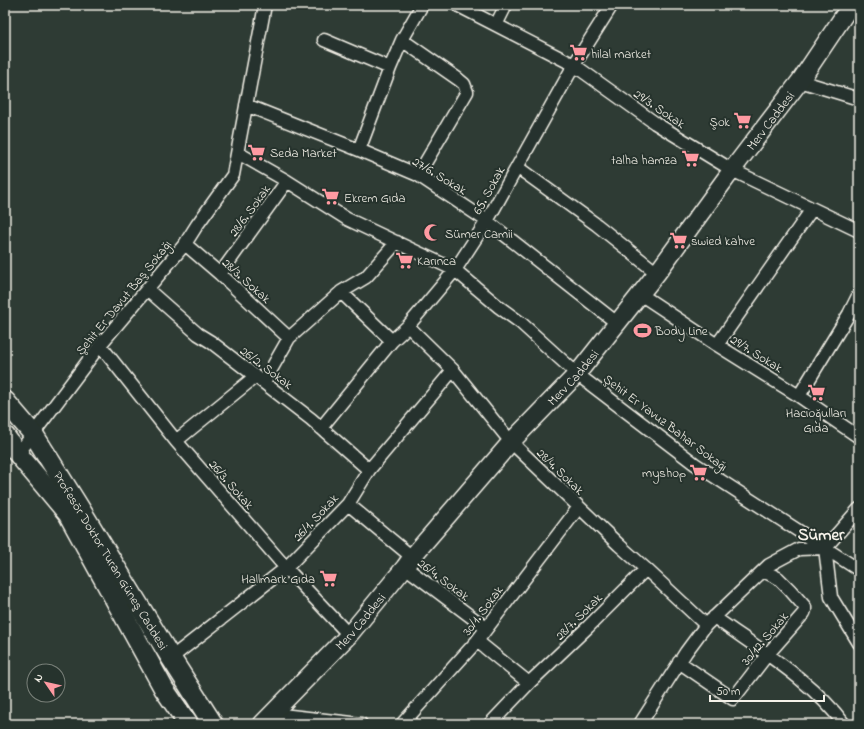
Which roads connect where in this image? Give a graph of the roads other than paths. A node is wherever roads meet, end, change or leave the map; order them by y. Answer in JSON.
{"nodes":[{"id":1,"x":265,"y":5,"type":"edge"},
{"id":2,"x":422,"y":5,"type":"edge"},
{"id":3,"x":457,"y":5,"type":"edge"},
{"id":4,"x":506,"y":5,"type":"edge"},
{"id":5,"x":612,"y":5,"type":"edge"},
{"id":6,"x":851,"y":5,"type":"edge"},
{"id":7,"x":496,"y":25,"type":"junction"},
{"id":8,"x":324,"y":40,"type":"dead end"},
{"id":9,"x":402,"y":40,"type":"junction"},
{"id":10,"x":574,"y":65,"type":"junction"},
{"id":11,"x":390,"y":68,"type":"junction"},
{"id":12,"x":800,"y":80,"type":"junction"},
{"id":13,"x":859,"y":99,"type":"edge"},
{"id":14,"x":246,"y":105,"type":"junction"},
{"id":15,"x":359,"y":150,"type":"junction"},
{"id":16,"x":238,"y":153,"type":"junction"},
{"id":17,"x":517,"y":167,"type":"junction"},
{"id":18,"x":732,"y":170,"type":"junction"},
{"id":19,"x":418,"y":175,"type":"junction"},
{"id":20,"x":287,"y":181,"type":"junction"},
{"id":21,"x":812,"y":209,"type":"junction"},
{"id":22,"x":487,"y":221,"type":"junction"},
{"id":23,"x":859,"y":231,"type":"edge"},
{"id":24,"x":397,"y":242,"type":"junction"},
{"id":25,"x":185,"y":244,"type":"junction"},
{"id":26,"x":455,"y":270,"type":"junction"},
{"id":27,"x":657,"y":273,"type":"junction"},
{"id":28,"x":220,"y":274,"type":"junction"},
{"id":29,"x":147,"y":289,"type":"junction"},
{"id":30,"x":342,"y":292,"type":"junction"},
{"id":31,"x":640,"y":294,"type":"junction"},
{"id":32,"x":859,"y":294,"type":"edge"},
{"id":33,"x":617,"y":323,"type":"junction"},
{"id":34,"x":408,"y":326,"type":"junction"},
{"id":35,"x":289,"y":338,"type":"junction"},
{"id":36,"x":392,"y":341,"type":"junction"},
{"id":37,"x":100,"y":345,"type":"junction"},
{"id":38,"x":717,"y":345,"type":"junction"},
{"id":39,"x":453,"y":370,"type":"junction"},
{"id":40,"x":577,"y":374,"type":"junction"},
{"id":41,"x":260,"y":379,"type":"junction"},
{"id":42,"x":799,"y":396,"type":"junction"},
{"id":43,"x":5,"y":401,"type":"edge"},
{"id":44,"x":321,"y":428,"type":"junction"},
{"id":45,"x":34,"y":435,"type":"junction"},
{"id":46,"x":859,"y":435,"type":"edge"},
{"id":47,"x":5,"y":436,"type":"edge"},
{"id":48,"x":176,"y":440,"type":"junction"},
{"id":49,"x":511,"y":442,"type":"junction"},
{"id":50,"x":18,"y":454,"type":"junction"},
{"id":51,"x":369,"y":470,"type":"junction"},
{"id":52,"x":348,"y":504,"type":"junction"},
{"id":53,"x":579,"y":507,"type":"junction"},
{"id":54,"x":859,"y":509,"type":"edge"},
{"id":55,"x":825,"y":548,"type":"junction"},
{"id":56,"x":408,"y":562,"type":"junction"},
{"id":57,"x":286,"y":568,"type":"junction"},
{"id":58,"x":646,"y":569,"type":"junction"},
{"id":59,"x":859,"y":570,"type":"edge"},
{"id":60,"x":763,"y":571,"type":"junction"},
{"id":61,"x":710,"y":621,"type":"junction"},
{"id":62,"x":486,"y":628,"type":"junction"},
{"id":63,"x":349,"y":635,"type":"junction"},
{"id":64,"x":477,"y":641,"type":"junction"},
{"id":65,"x":859,"y":643,"type":"edge"},
{"id":66,"x":767,"y":655,"type":"junction"},
{"id":67,"x":171,"y":658,"type":"junction"},
{"id":68,"x":679,"y":662,"type":"junction"},
{"id":69,"x":529,"y":683,"type":"junction"},
{"id":70,"x":268,"y":719,"type":"edge"},
{"id":71,"x":188,"y":724,"type":"edge"},
{"id":72,"x":213,"y":724,"type":"edge"},
{"id":73,"x":361,"y":724,"type":"edge"},
{"id":74,"x":402,"y":724,"type":"edge"},
{"id":75,"x":490,"y":724,"type":"edge"},
{"id":76,"x":640,"y":724,"type":"edge"},
{"id":77,"x":844,"y":724,"type":"edge"}],
"edges":[{"from":1,"to":14,"type":"street","name":"Şehit Er Davut Baş Sokağı"},
{"from":2,"to":9,"type":"street"},
{"from":3,"to":7,"type":"street","name":"29/3. Sokak"},
{"from":4,"to":7,"type":"street"},
{"from":5,"to":10,"type":"street","name":"65. Sokak"},
{"from":6,"to":12,"type":"main road","name":"Merv Caddesi"},
{"from":7,"to":10,"type":"street","name":"29/3. Sokak"},
{"from":8,"to":11,"type":"street"},
{"from":9,"to":11,"type":"street"},
{"from":9,"to":19,"type":"street"},
{"from":10,"to":17,"type":"street","name":"65. Sokak"},
{"from":10,"to":18,"type":"street","name":"29/3. Sokak"},
{"from":11,"to":15,"type":"street"},
{"from":12,"to":13,"type":"street"},
{"from":12,"to":18,"type":"main road","name":"Merv Caddesi"},
{"from":14,"to":15,"type":"street","name":"27/6. Sokak"},
{"from":14,"to":16,"type":"street","name":"Şehit Er Davut Baş Sokağı"},
{"from":15,"to":19,"type":"street","name":"27/6. Sokak"},
{"from":16,"to":20,"type":"street","name":"Şehit Er Yavuz Bahar Sokağı"},
{"from":16,"to":25,"type":"street","name":"Şehit Er Davut Baş Sokağı"},
{"from":17,"to":22,"type":"street","name":"65. Sokak"},
{"from":17,"to":27,"type":"street"},
{"from":18,"to":21,"type":"street","name":"29/3. Sokak"},
{"from":18,"to":27,"type":"main road","name":"Merv Caddesi"},
{"from":19,"to":22,"type":"street","name":"27/6. Sokak"},
{"from":20,"to":24,"type":"street","name":"Şehit Er Yavuz Bahar Sokağı"},
{"from":20,"to":28,"type":"street","name":"28/6. Sokak"},
{"from":21,"to":23,"type":"street","name":"29/3. Sokak"},
{"from":21,"to":38,"type":"street"},
{"from":22,"to":26,"type":"street","name":"65. Sokak"},
{"from":22,"to":33,"type":"street","name":"27/6. Sokak"},
{"from":24,"to":26,"type":"street","name":"Şehit Er Yavuz Bahar Sokağı"},
{"from":24,"to":30,"type":"street"},
{"from":25,"to":28,"type":"street","name":"28/3. Sokak"},
{"from":25,"to":29,"type":"street","name":"Şehit Er Davut Baş Sokağı"},
{"from":26,"to":34,"type":"street","name":"65. Sokak"},
{"from":26,"to":40,"type":"street","name":"Şehit Er Yavuz Bahar Sokağı"},
{"from":27,"to":31,"type":"main road","name":"Merv Caddesi"},
{"from":28,"to":35,"type":"street","name":"28/3. Sokak"},
{"from":29,"to":37,"type":"street","name":"Şehit Er Davut Baş Sokağı"},
{"from":29,"to":41,"type":"street","name":"26/2. Sokak"},
{"from":30,"to":35,"type":"street"},
{"from":30,"to":36,"type":"street"},
{"from":31,"to":33,"type":"main road","name":"Merv Caddesi"},
{"from":31,"to":38,"type":"street","name":"29/7. Sokak"},
{"from":32,"to":42,"type":"street"},
{"from":33,"to":40,"type":"main road","name":"Merv Caddesi"},
{"from":34,"to":36,"type":"street","name":"65. Sokak"},
{"from":34,"to":39,"type":"street","name":"28/4. Sokak"},
{"from":35,"to":41,"type":"street"},
{"from":36,"to":44,"type":"street","name":"65. Sokak"},
{"from":37,"to":45,"type":"street","name":"Şehit Er Davut Baş Sokağı"},
{"from":37,"to":48,"type":"street","name":"26/3. Sokak"},
{"from":38,"to":42,"type":"street","name":"29/7. Sokak"},
{"from":39,"to":49,"type":"street","name":"28/4. Sokak"},
{"from":39,"to":51,"type":"street","name":"26/1. Sokak"},
{"from":40,"to":49,"type":"main road","name":"Merv Caddesi"},
{"from":40,"to":55,"type":"street","name":"Şehit Er Yavuz Bahar Sokağı"},
{"from":41,"to":44,"type":"street","name":"26/2. Sokak"},
{"from":41,"to":48,"type":"street"},
{"from":42,"to":46,"type":"street","name":"29/7. Sokak"},
{"from":43,"to":45,"type":"main road","name":"Profesör Doktor Turan Güneş Caddesi"},
{"from":44,"to":51,"type":"street","name":"26/2. Sokak"},
{"from":45,"to":50,"type":"street","name":"Şehit Er Davut Baş Sokağı"},
{"from":45,"to":67,"type":"main road","name":"Profesör Doktor Turan Güneş Caddesi"},
{"from":47,"to":50,"type":"main road","name":"Profesör Doktor Turan Güneş Caddesi"},
{"from":48,"to":57,"type":"street","name":"26/3. Sokak"},
{"from":49,"to":53,"type":"street","name":"28/4. Sokak"},
{"from":49,"to":56,"type":"main road","name":"Merv Caddesi"},
{"from":50,"to":71,"type":"main road","name":"Profesör Doktor Turan Güneş Caddesi"},
{"from":51,"to":52,"type":"street","name":"26/1. Sokak"},
{"from":52,"to":56,"type":"street","name":"26/4. Sokak"},
{"from":52,"to":57,"type":"street","name":"26/1. Sokak"},
{"from":53,"to":58,"type":"street","name":"28/4. Sokak"},
{"from":53,"to":62,"type":"street","name":"30/1. Sokak"},
{"from":54,"to":55,"type":"street"},
{"from":55,"to":59,"type":"street","name":"Şehit Er Yavuz Bahar Sokağı"},
{"from":55,"to":60,"type":"street"},
{"from":55,"to":65,"type":"street"},
{"from":56,"to":62,"type":"street","name":"26/4. Sokak"},
{"from":56,"to":63,"type":"main road","name":"Merv Caddesi"},
{"from":57,"to":63,"type":"street","name":"26/3. Sokak"},
{"from":57,"to":67,"type":"street","name":"26/1. Sokak"},
{"from":58,"to":61,"type":"street","name":"28/4. Sokak"},
{"from":58,"to":69,"type":"street","name":"28/7. Sokak"},
{"from":60,"to":61,"type":"street"},
{"from":60,"to":66,"type":"street","name":"30/12. Sokak"},
{"from":61,"to":66,"type":"street","name":"28/4. Sokak"},
{"from":61,"to":68,"type":"street"},
{"from":62,"to":64,"type":"street","name":"30/1. Sokak"},
{"from":63,"to":70,"type":"main road","name":"Merv Caddesi"},
{"from":64,"to":69,"type":"street"},
{"from":64,"to":74,"type":"street","name":"30/1. Sokak"},
{"from":66,"to":68,"type":"street","name":"30/12. Sokak"},
{"from":66,"to":77,"type":"street","name":"28/4. Sokak"},
{"from":67,"to":72,"type":"main road","name":"Profesör Doktor Turan Güneş Caddesi"},
{"from":68,"to":76,"type":"street"},
{"from":69,"to":75,"type":"street","name":"28/7. Sokak"},
{"from":70,"to":73,"type":"street"}]}
